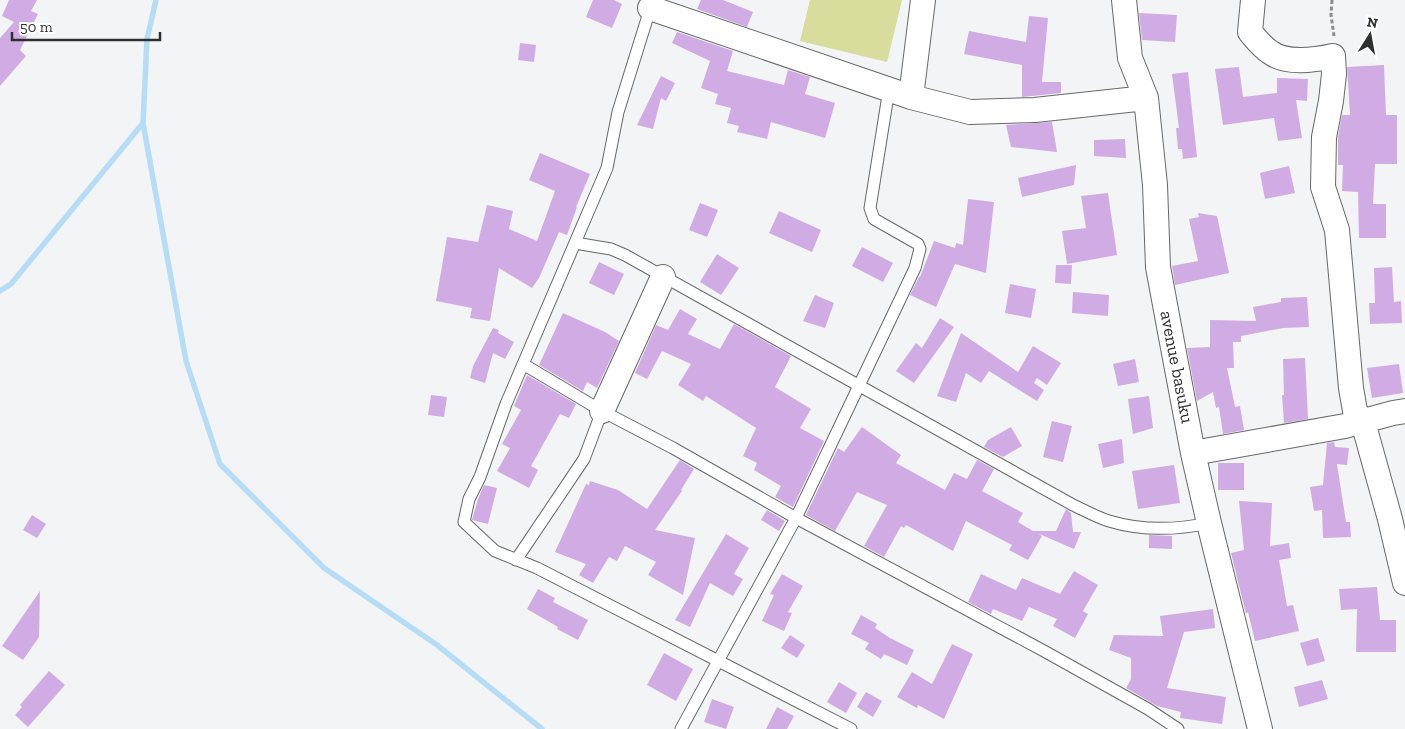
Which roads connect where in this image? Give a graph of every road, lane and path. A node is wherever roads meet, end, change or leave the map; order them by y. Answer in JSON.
{"nodes":[{"id":1,"x":923,"y":0,"type":"edge"},
{"id":2,"x":1124,"y":0,"type":"edge"},
{"id":3,"x":1253,"y":0,"type":"edge"},
{"id":4,"x":1332,"y":0,"type":"edge"},
{"id":5,"x":652,"y":4,"type":"edge"},
{"id":6,"x":1333,"y":56,"type":"junction"},
{"id":7,"x":889,"y":89,"type":"junction"},
{"id":8,"x":911,"y":97,"type":"junction"},
{"id":9,"x":1146,"y":98,"type":"junction"},
{"id":10,"x":575,"y":243,"type":"junction"},
{"id":11,"x":663,"y":277,"type":"junction"},
{"id":12,"x":523,"y":364,"type":"junction"},
{"id":13,"x":859,"y":386,"type":"junction"},
{"id":14,"x":602,"y":411,"type":"junction"},
{"id":15,"x":1405,"y":412,"type":"edge"},
{"id":16,"x":1363,"y":422,"type":"junction"},
{"id":17,"x":1193,"y":453,"type":"junction"},
{"id":18,"x":796,"y":518,"type":"junction"},
{"id":19,"x":1209,"y":522,"type":"junction"},
{"id":20,"x":516,"y":560,"type":"junction"},
{"id":21,"x":1405,"y":583,"type":"edge"},
{"id":22,"x":718,"y":662,"type":"junction"},
{"id":23,"x":681,"y":729,"type":"edge"},
{"id":24,"x":850,"y":729,"type":"edge"},
{"id":25,"x":1178,"y":729,"type":"edge"},
{"id":26,"x":1260,"y":729,"type":"edge"}],
"edges":[{"from":1,"to":8,"type":"street"},
{"from":2,"to":9,"type":"street","name":"avenue basuku"},
{"from":3,"to":6,"type":"street"},
{"from":4,"to":6,"type":"path"},
{"from":5,"to":7,"type":"street"},
{"from":5,"to":10,"type":"lane"},
{"from":6,"to":16,"type":"street"},
{"from":7,"to":8,"type":"street"},
{"from":7,"to":13,"type":"lane"},
{"from":8,"to":9,"type":"street"},
{"from":9,"to":17,"type":"street","name":"avenue basuku"},
{"from":10,"to":11,"type":"lane"},
{"from":10,"to":12,"type":"lane"},
{"from":11,"to":13,"type":"lane"},
{"from":11,"to":14,"type":"street"},
{"from":12,"to":14,"type":"lane"},
{"from":12,"to":20,"type":"lane"},
{"from":13,"to":18,"type":"lane"},
{"from":13,"to":19,"type":"lane"},
{"from":14,"to":18,"type":"lane"},
{"from":14,"to":20,"type":"lane"},
{"from":15,"to":16,"type":"street"},
{"from":16,"to":17,"type":"street"},
{"from":16,"to":21,"type":"street"},
{"from":17,"to":19,"type":"street","name":"avenue basuku"},
{"from":18,"to":22,"type":"lane"},
{"from":18,"to":25,"type":"lane"},
{"from":19,"to":26,"type":"street","name":"avenue basuku"},
{"from":20,"to":22,"type":"lane"},
{"from":22,"to":23,"type":"lane"},
{"from":22,"to":24,"type":"lane"}]}
